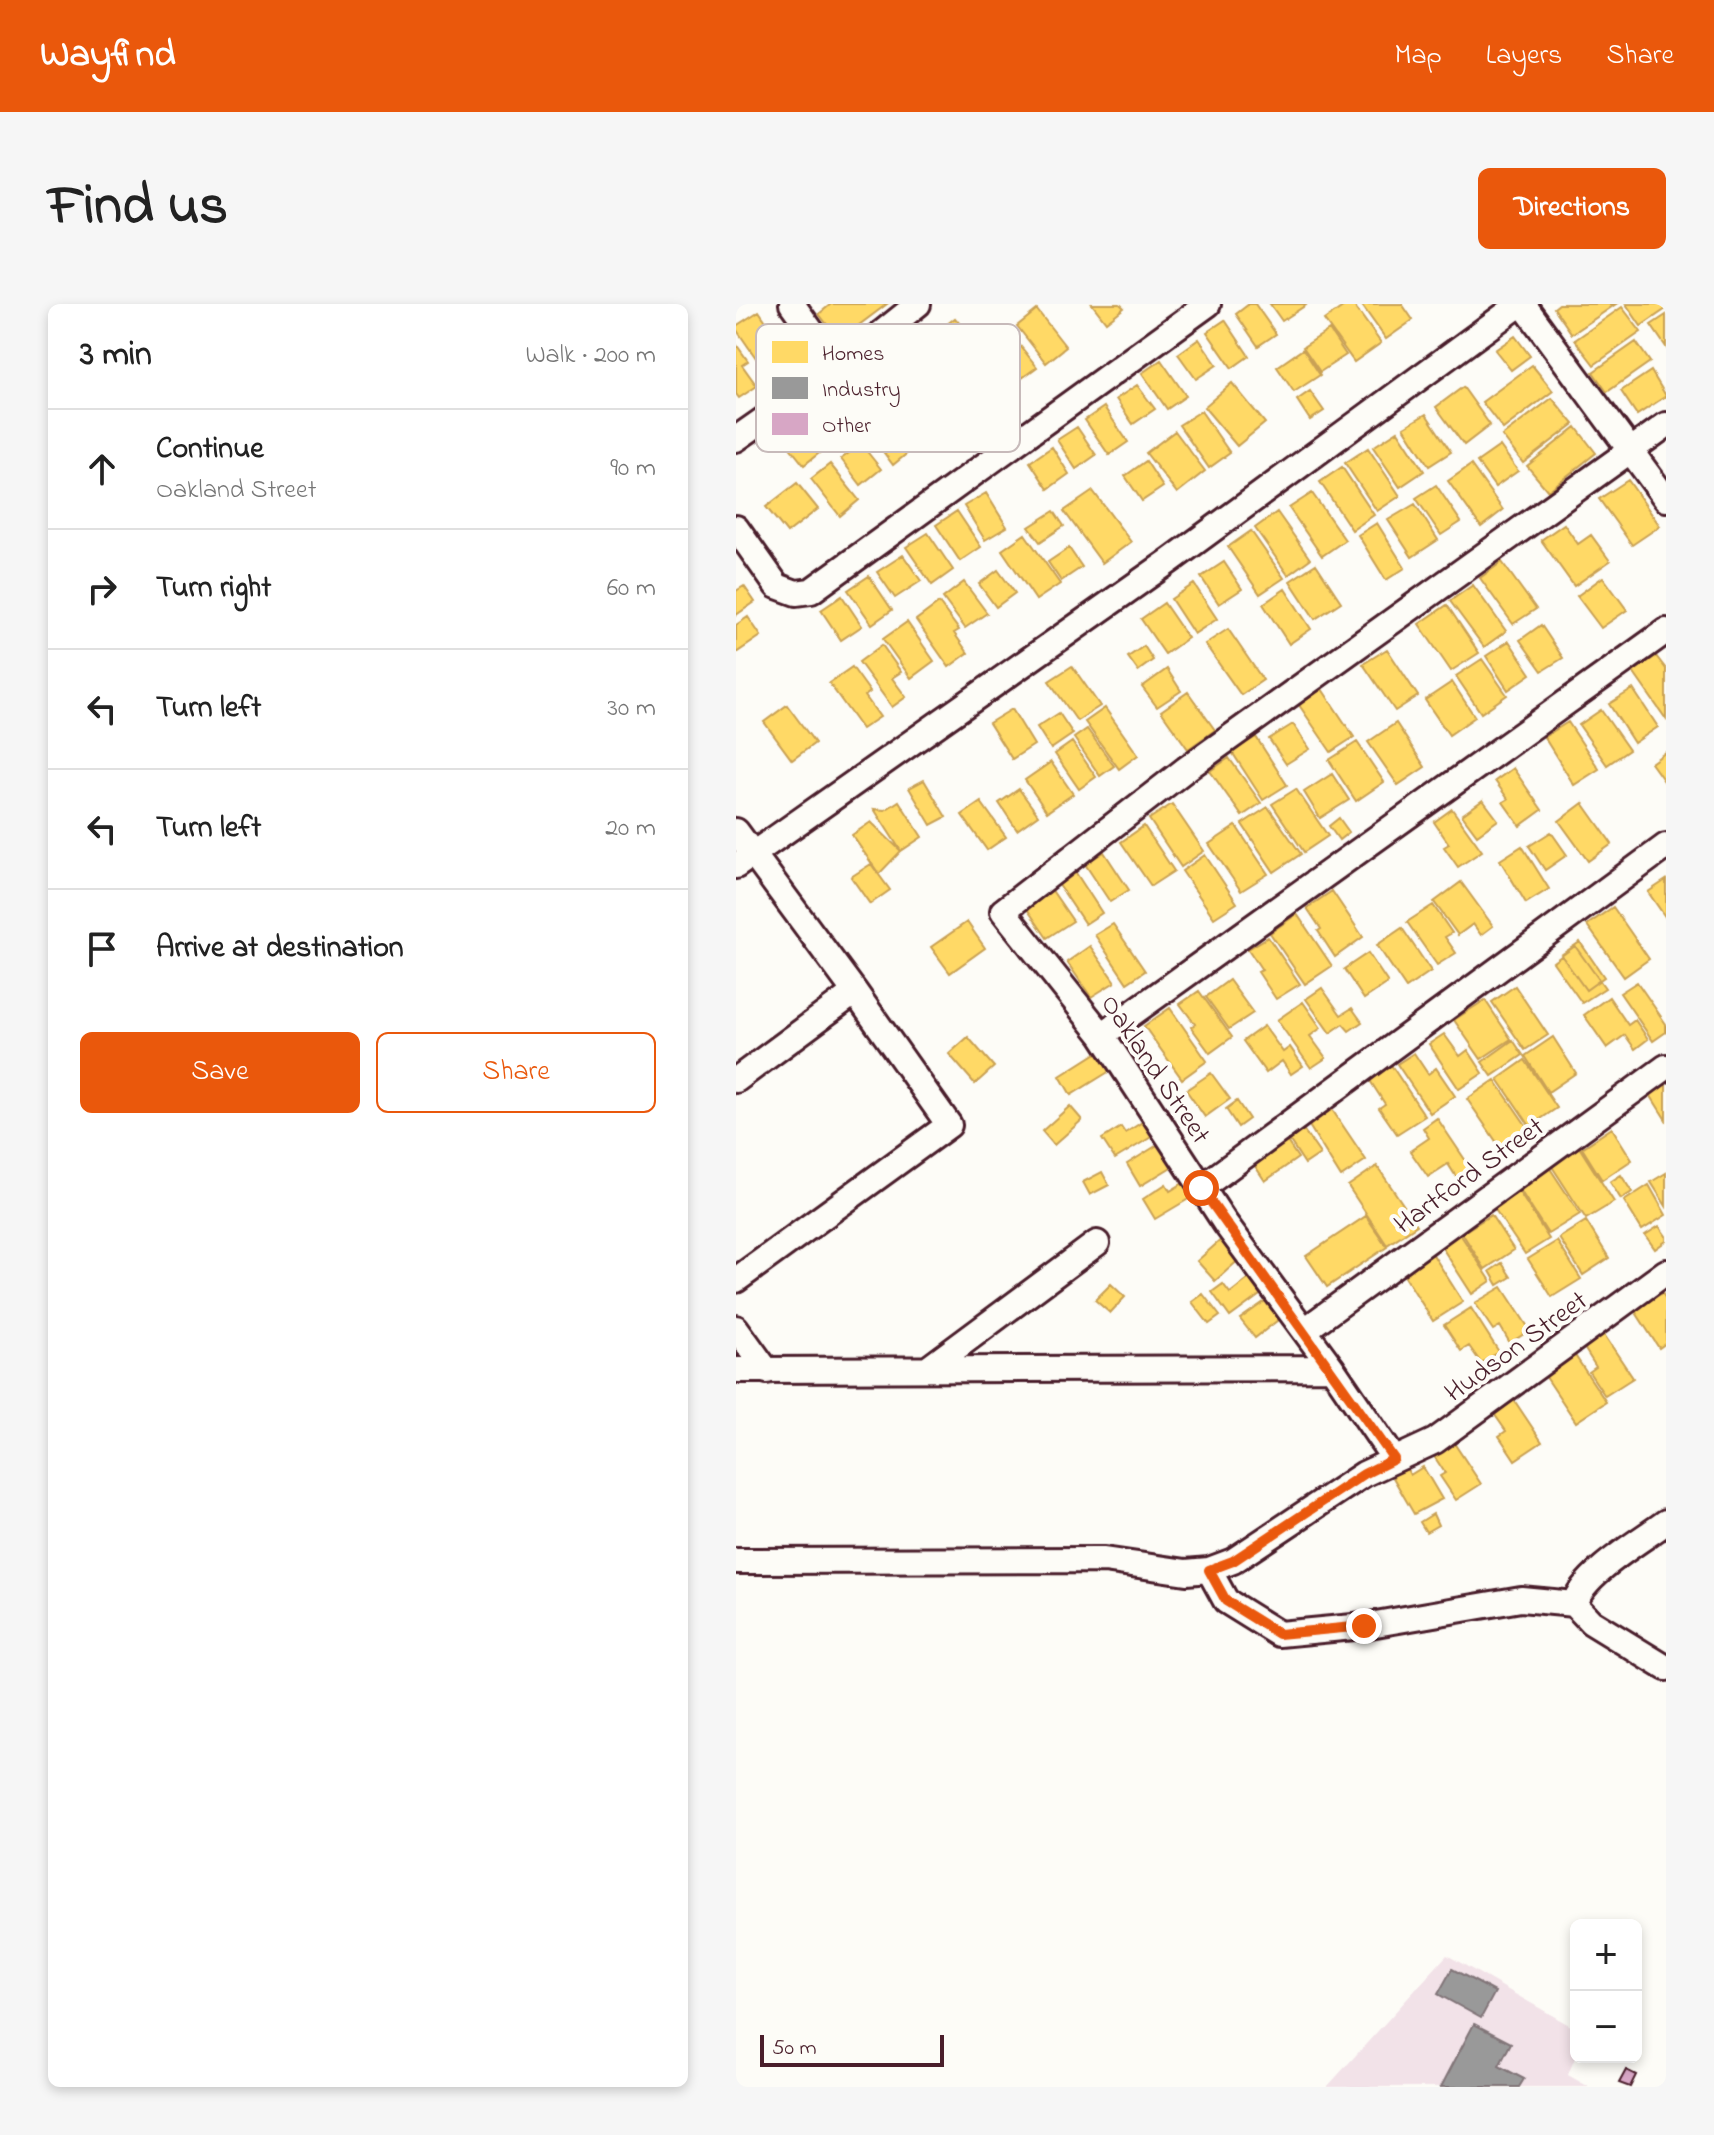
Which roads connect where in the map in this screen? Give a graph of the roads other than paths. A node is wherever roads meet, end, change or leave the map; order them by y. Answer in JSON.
{"nodes":[{"id":1,"x":792,"y":304,"type":"edge"},
{"id":2,"x":918,"y":304,"type":"edge"},
{"id":3,"x":1208,"y":304,"type":"edge"},
{"id":4,"x":1522,"y":304,"type":"edge"},
{"id":5,"x":806,"y":324,"type":"edge"},
{"id":6,"x":893,"y":324,"type":"edge"},
{"id":7,"x":756,"y":425,"type":"edge"},
{"id":8,"x":1666,"y":425,"type":"edge"},
{"id":9,"x":736,"y":439,"type":"edge"},
{"id":10,"x":1020,"y":440,"type":"edge"},
{"id":11,"x":1629,"y":451,"type":"junction"},
{"id":12,"x":1003,"y":452,"type":"edge"},
{"id":13,"x":1666,"y":499,"type":"edge"},
{"id":14,"x":736,"y":528,"type":"edge"},
{"id":15,"x":1666,"y":631,"type":"edge"},
{"id":16,"x":736,"y":831,"type":"edge"},
{"id":17,"x":1666,"y":846,"type":"edge"},
{"id":18,"x":744,"y":860,"type":"edge"},
{"id":19,"x":855,"y":992,"type":"junction"},
{"id":20,"x":1102,"y":1035,"type":"junction"},
{"id":21,"x":1666,"y":1067,"type":"edge"},
{"id":22,"x":736,"y":1080,"type":"edge"},
{"id":23,"x":1201,"y":1188,"type":"junction"},
{"id":24,"x":1097,"y":1243,"type":"dead end"},
{"id":25,"x":1666,"y":1272,"type":"edge"},
{"id":26,"x":736,"y":1280,"type":"edge"},
{"id":27,"x":736,"y":1328,"type":"edge"},
{"id":28,"x":1305,"y":1330,"type":"junction"},
{"id":29,"x":929,"y":1368,"type":"junction"},
{"id":30,"x":1332,"y":1368,"type":"junction"},
{"id":31,"x":736,"y":1370,"type":"edge"},
{"id":32,"x":767,"y":1371,"type":"junction"},
{"id":33,"x":1394,"y":1459,"type":"junction"},
{"id":34,"x":1666,"y":1522,"type":"edge"},
{"id":35,"x":736,"y":1561,"type":"edge"},
{"id":36,"x":1209,"y":1570,"type":"junction"},
{"id":37,"x":1574,"y":1604,"type":"junction"},
{"id":38,"x":1666,"y":1668,"type":"edge"}],
"edges":[{"from":1,"to":5,"type":"street"},
{"from":2,"to":6,"type":"street"},
{"from":3,"to":10,"type":"street"},
{"from":4,"to":11,"type":"street"},
{"from":4,"to":18,"type":"street"},
{"from":7,"to":9,"type":"street"},
{"from":8,"to":11,"type":"street"},
{"from":11,"to":13,"type":"street"},
{"from":11,"to":20,"type":"street","name":"Oakland Street"},
{"from":12,"to":14,"type":"street"},
{"from":15,"to":20,"type":"street"},
{"from":16,"to":18,"type":"street"},
{"from":17,"to":23,"type":"street"},
{"from":18,"to":19,"type":"street"},
{"from":19,"to":22,"type":"street"},
{"from":19,"to":26,"type":"street"},
{"from":20,"to":23,"type":"street","name":"Oakland Street"},
{"from":21,"to":28,"type":"street","name":"Hartford Street"},
{"from":23,"to":28,"type":"street","name":"Oakland Street"},
{"from":24,"to":29,"type":"street"},
{"from":25,"to":33,"type":"street","name":"Hudson Street"},
{"from":27,"to":32,"type":"street"},
{"from":28,"to":30,"type":"street","name":"Oakland Street"},
{"from":29,"to":30,"type":"street"},
{"from":29,"to":32,"type":"street"},
{"from":30,"to":33,"type":"street","name":"Oakland Street"},
{"from":31,"to":32,"type":"street"},
{"from":33,"to":36,"type":"street","name":"Hudson Street"},
{"from":34,"to":37,"type":"street"},
{"from":35,"to":36,"type":"street"},
{"from":36,"to":37,"type":"street"},
{"from":37,"to":38,"type":"street"}]}
